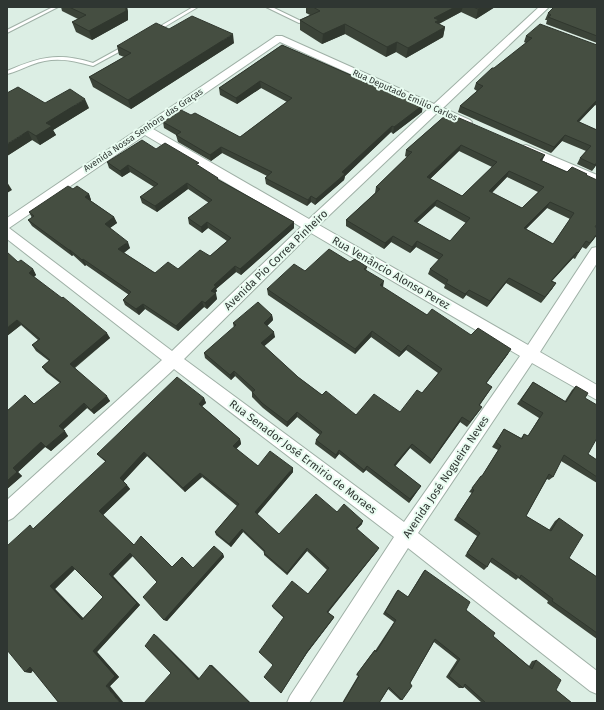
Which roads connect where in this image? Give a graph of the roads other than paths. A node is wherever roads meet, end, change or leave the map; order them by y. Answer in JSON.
{"nodes":[{"id":1,"x":56,"y":7,"type":"edge"},
{"id":2,"x":196,"y":7,"type":"edge"},
{"id":3,"x":268,"y":7,"type":"edge"},
{"id":4,"x":544,"y":7,"type":"edge"},
{"id":5,"x":301,"y":22,"type":"edge"},
{"id":6,"x":7,"y":32,"type":"edge"},
{"id":7,"x":148,"y":34,"type":"edge"},
{"id":8,"x":279,"y":38,"type":"joint"},
{"id":9,"x":134,"y":42,"type":"edge"},
{"id":10,"x":7,"y":73,"type":"edge"},
{"id":11,"x":436,"y":109,"type":"junction"},
{"id":12,"x":478,"y":127,"type":"edge"},
{"id":13,"x":144,"y":129,"type":"junction"},
{"id":14,"x":513,"y":143,"type":"edge"},
{"id":15,"x":597,"y":180,"type":"edge"},
{"id":16,"x":7,"y":224,"type":"edge"},
{"id":17,"x":310,"y":226,"type":"junction"},
{"id":18,"x":7,"y":232,"type":"edge"},
{"id":19,"x":597,"y":252,"type":"edge"},
{"id":20,"x":530,"y":354,"type":"junction"},
{"id":21,"x":173,"y":360,"type":"junction"},
{"id":22,"x":597,"y":393,"type":"edge"},
{"id":23,"x":7,"y":512,"type":"edge"},
{"id":24,"x":406,"y":535,"type":"junction"},
{"id":25,"x":597,"y":684,"type":"edge"},
{"id":26,"x":297,"y":703,"type":"edge"}],
"edges":[{"from":1,"to":6,"type":"lane"},
{"from":2,"to":7,"type":"lane"},
{"from":3,"to":5,"type":"lane"},
{"from":4,"to":11,"type":"street","name":"Avenida Pio Correa Pinheiro"},
{"from":8,"to":11,"type":"street","name":"Rua Deputado Emílio Carlos"},
{"from":8,"to":13,"type":"street","name":"Avenida Nossa Senhora das Graças"},
{"from":9,"to":10,"type":"lane"},
{"from":11,"to":12,"type":"street","name":"Rua Deputado Emílio Carlos"},
{"from":11,"to":17,"type":"street","name":"Avenida Pio Correa Pinheiro"},
{"from":13,"to":16,"type":"street","name":"Avenida Nossa Senhora das Graças"},
{"from":13,"to":17,"type":"street","name":"Rua Venâncio Alonso Perez"},
{"from":14,"to":15,"type":"street"},
{"from":17,"to":20,"type":"street","name":"Rua Venâncio Alonso Perez"},
{"from":17,"to":21,"type":"street","name":"Avenida Pio Correa Pinheiro"},
{"from":18,"to":21,"type":"street","name":"Rua Senador José Ermirio de Moraes"},
{"from":19,"to":20,"type":"street","name":"Avenida José Nogueira Neves"},
{"from":20,"to":22,"type":"street","name":"Rua Venâncio Alonso Perez"},
{"from":20,"to":24,"type":"street","name":"Avenida José Nogueira Neves"},
{"from":21,"to":23,"type":"street","name":"Avenida Pio Correa Pinheiro"},
{"from":21,"to":24,"type":"street","name":"Rua Senador José Ermirio de Moraes"},
{"from":24,"to":25,"type":"street","name":"Rua Senador José Ermirio de Moraes"},
{"from":24,"to":26,"type":"street","name":"Avenida José Nogueira Neves"}]}
